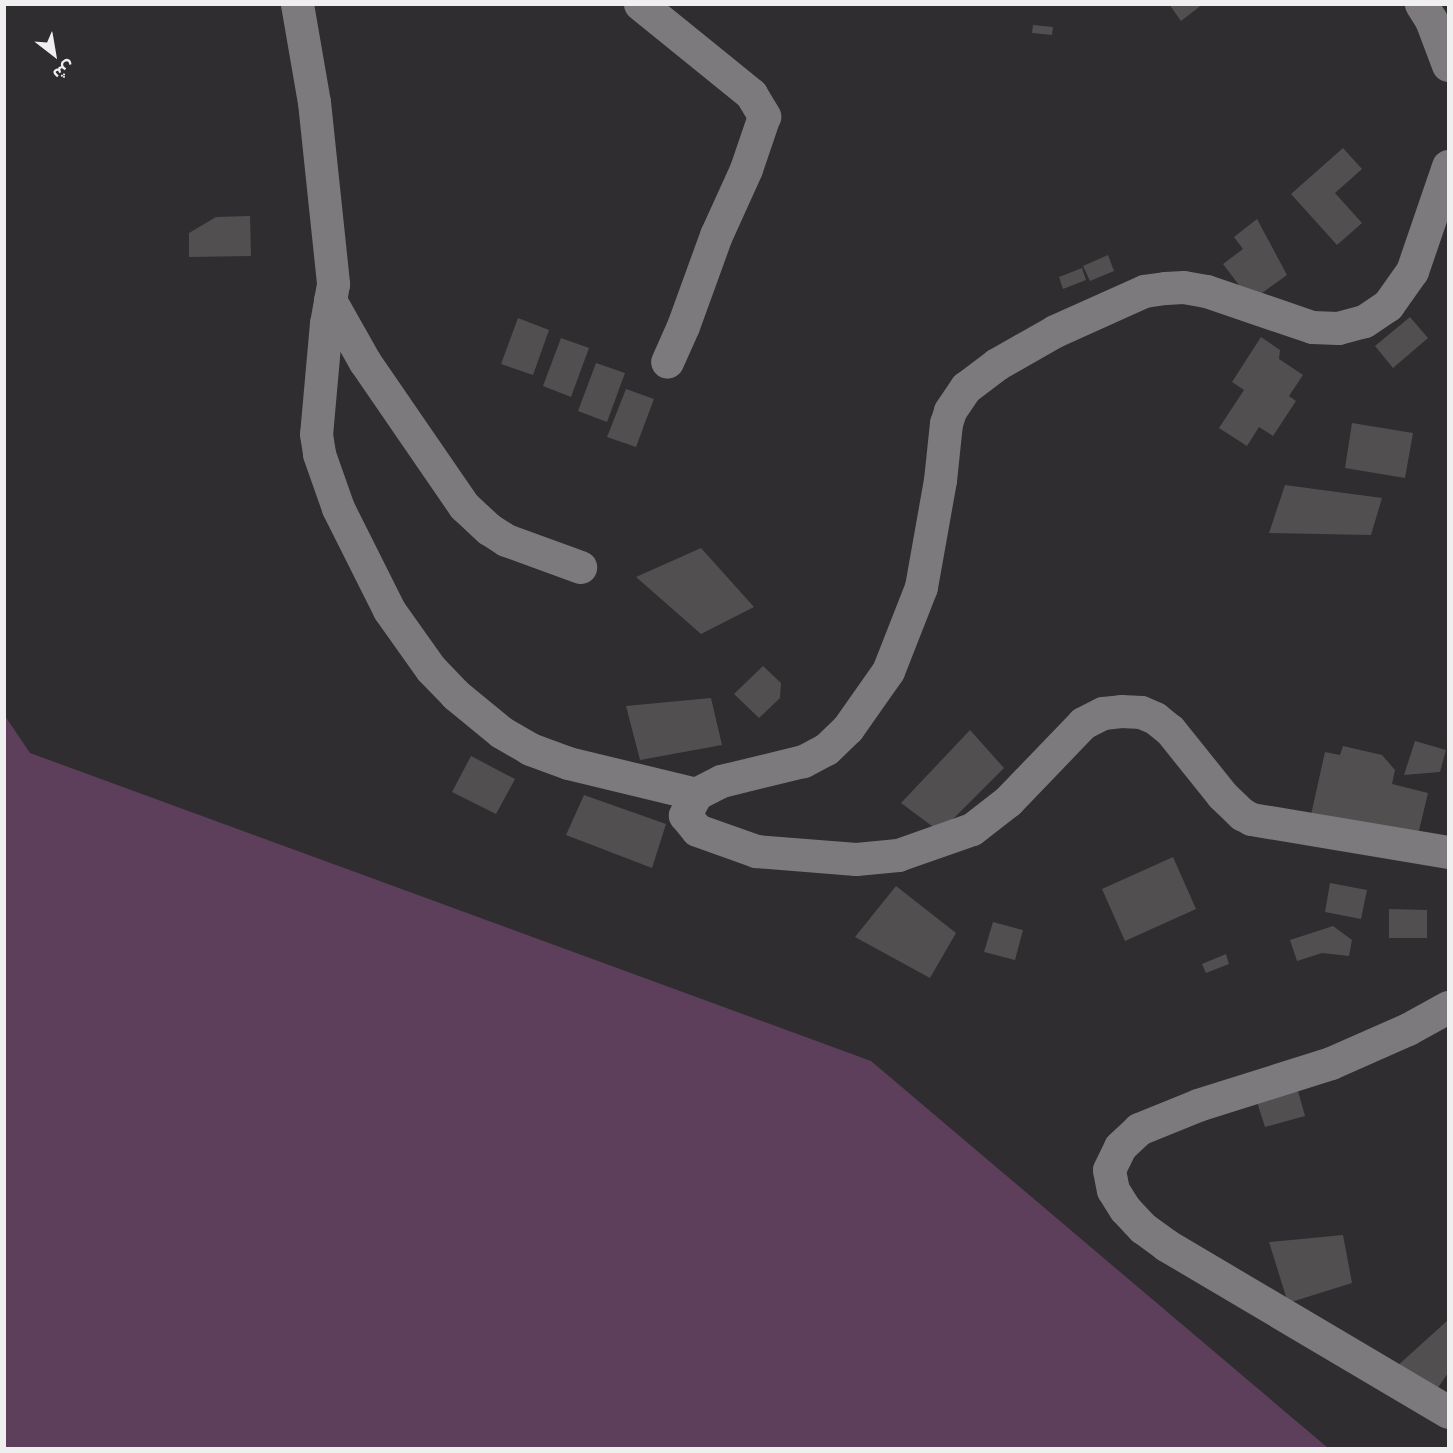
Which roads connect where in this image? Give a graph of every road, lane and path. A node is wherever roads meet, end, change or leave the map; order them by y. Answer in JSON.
{"nodes":[{"id":1,"x":297,"y":4,"type":"edge"},
{"id":2,"x":640,"y":4,"type":"edge"},
{"id":3,"x":1421,"y":4,"type":"edge"},
{"id":4,"x":1449,"y":65,"type":"edge"},
{"id":5,"x":1449,"y":166,"type":"edge"},
{"id":6,"x":330,"y":300,"type":"junction"},
{"id":7,"x":667,"y":362,"type":"dead end"},
{"id":8,"x":580,"y":567,"type":"dead end"},
{"id":9,"x":696,"y":794,"type":"junction"},
{"id":10,"x":1449,"y":852,"type":"edge"},
{"id":11,"x":1449,"y":1007,"type":"edge"},
{"id":12,"x":1449,"y":1412,"type":"edge"}],
"edges":[{"from":1,"to":6,"type":"street"},
{"from":2,"to":7,"type":"street"},
{"from":3,"to":4,"type":"street"},
{"from":5,"to":9,"type":"street"},
{"from":6,"to":8,"type":"street"},
{"from":6,"to":9,"type":"street"},
{"from":9,"to":10,"type":"street"},
{"from":11,"to":12,"type":"street"}]}
